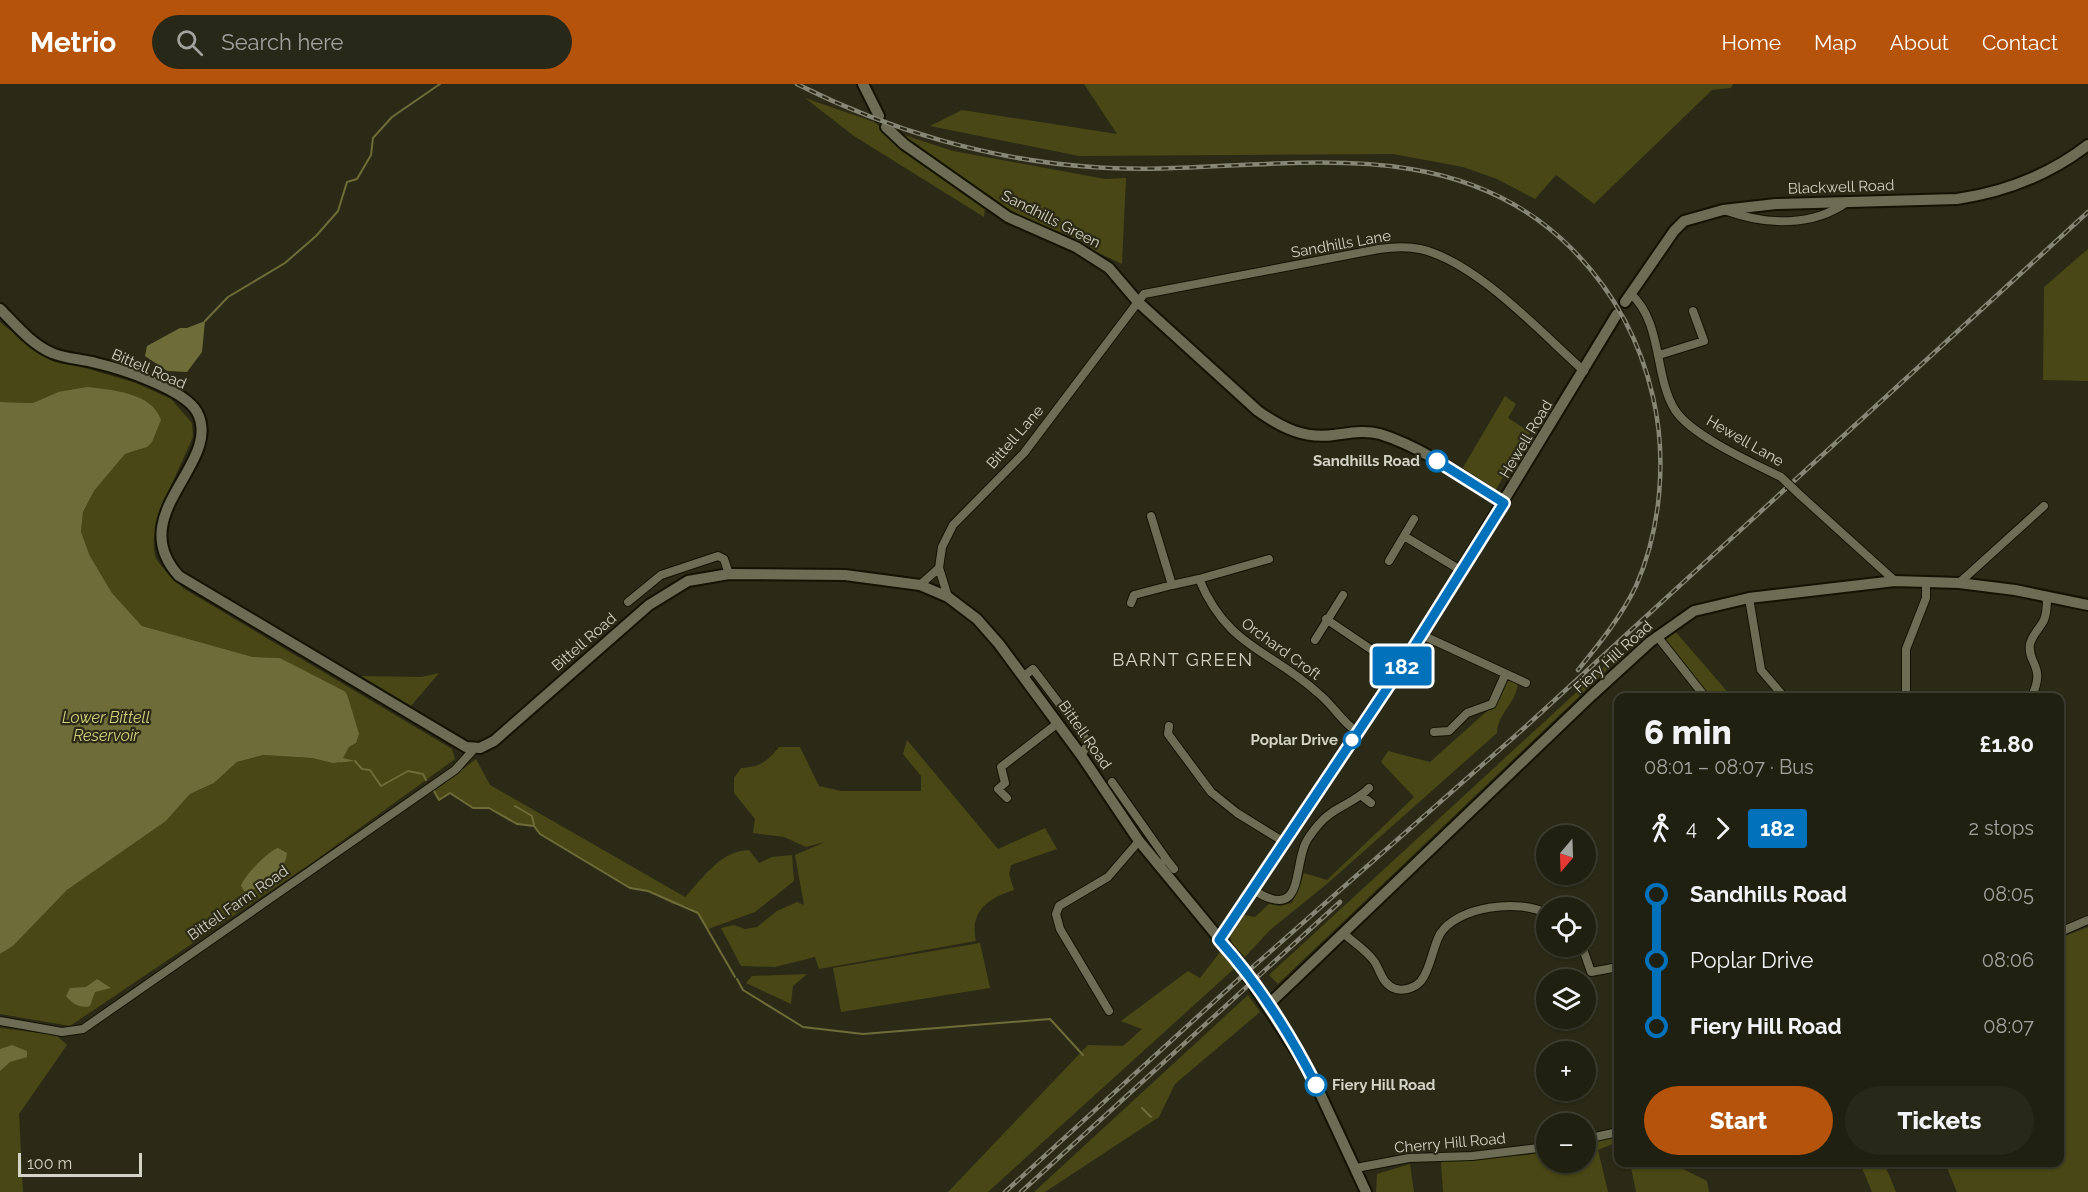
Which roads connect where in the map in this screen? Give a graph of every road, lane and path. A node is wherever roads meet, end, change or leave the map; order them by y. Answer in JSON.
{"nodes":[{"id":1,"x":863,"y":84,"type":"edge"},
{"id":2,"x":879,"y":116,"type":"joint"},
{"id":3,"x":886,"y":127,"type":"joint"},
{"id":4,"x":2088,"y":145,"type":"edge"},
{"id":5,"x":1848,"y":201,"type":"junction"},
{"id":6,"x":1723,"y":210,"type":"junction"},
{"id":7,"x":1628,"y":298,"type":"joint"},
{"id":8,"x":1138,"y":302,"type":"junction"},
{"id":9,"x":0,"y":309,"type":"edge"},
{"id":10,"x":1693,"y":311,"type":"dead end"},
{"id":11,"x":1617,"y":314,"type":"dead end"},
{"id":12,"x":1659,"y":355,"type":"junction"},
{"id":13,"x":1584,"y":371,"type":"junction"},
{"id":14,"x":1504,"y":503,"type":"junction"},
{"id":15,"x":2044,"y":506,"type":"dead end"},
{"id":16,"x":1151,"y":516,"type":"dead end"},
{"id":17,"x":1414,"y":519,"type":"dead end"},
{"id":18,"x":1404,"y":536,"type":"junction"},
{"id":19,"x":1269,"y":559,"type":"dead end"},
{"id":20,"x":1389,"y":561,"type":"dead end"},
{"id":21,"x":939,"y":568,"type":"junction"},
{"id":22,"x":1462,"y":571,"type":"junction"},
{"id":23,"x":729,"y":574,"type":"junction"},
{"id":24,"x":1199,"y":579,"type":"junction"},
{"id":25,"x":1895,"y":581,"type":"junction"},
{"id":26,"x":1926,"y":581,"type":"junction"},
{"id":27,"x":1959,"y":583,"type":"junction"},
{"id":28,"x":920,"y":585,"type":"junction"},
{"id":29,"x":1172,"y":585,"type":"junction"},
{"id":30,"x":1342,"y":595,"type":"dead end"},
{"id":31,"x":948,"y":597,"type":"junction"},
{"id":32,"x":2047,"y":597,"type":"junction"},
{"id":33,"x":1749,"y":598,"type":"junction"},
{"id":34,"x":628,"y":602,"type":"dead end"},
{"id":35,"x":1131,"y":603,"type":"dead end"},
{"id":36,"x":2088,"y":605,"type":"edge"},
{"id":37,"x":1326,"y":619,"type":"junction"},
{"id":38,"x":1422,"y":635,"type":"junction"},
{"id":39,"x":1657,"y":636,"type":"junction"},
{"id":40,"x":1315,"y":640,"type":"dead end"},
{"id":41,"x":1400,"y":669,"type":"junction"},
{"id":42,"x":1505,"y":675,"type":"junction"},
{"id":43,"x":1024,"y":676,"type":"junction"},
{"id":44,"x":1526,"y":683,"type":"dead end"},
{"id":45,"x":1702,"y":693,"type":"edge"},
{"id":46,"x":1781,"y":693,"type":"edge"},
{"id":47,"x":1906,"y":693,"type":"edge"},
{"id":48,"x":2033,"y":693,"type":"edge"},
{"id":49,"x":1058,"y":723,"type":"junction"},
{"id":50,"x":1169,"y":726,"type":"dead end"},
{"id":51,"x":1357,"y":732,"type":"junction"},
{"id":52,"x":1434,"y":732,"type":"dead end"},
{"id":53,"x":475,"y":748,"type":"junction"},
{"id":54,"x":1081,"y":755,"type":"junction"},
{"id":55,"x":1112,"y":782,"type":"dead end"},
{"id":56,"x":1369,"y":788,"type":"dead end"},
{"id":57,"x":1362,"y":796,"type":"junction"},
{"id":58,"x":1006,"y":798,"type":"dead end"},
{"id":59,"x":1371,"y":803,"type":"dead end"},
{"id":60,"x":1121,"y":805,"type":"junction"},
{"id":61,"x":1139,"y":841,"type":"junction"},
{"id":62,"x":1284,"y":842,"type":"junction"},
{"id":63,"x":1162,"y":863,"type":"junction"},
{"id":64,"x":1174,"y":869,"type":"dead end"},
{"id":65,"x":1253,"y":890,"type":"junction"},
{"id":66,"x":1536,"y":911,"type":"edge"},
{"id":67,"x":2088,"y":920,"type":"edge"},
{"id":68,"x":2064,"y":930,"type":"edge"},
{"id":69,"x":1343,"y":933,"type":"junction"},
{"id":70,"x":1219,"y":940,"type":"junction"},
{"id":71,"x":1586,"y":957,"type":"edge"},
{"id":72,"x":1614,"y":968,"type":"edge"},
{"id":73,"x":1268,"y":1005,"type":"junction"},
{"id":74,"x":1109,"y":1011,"type":"dead end"},
{"id":75,"x":0,"y":1021,"type":"edge"},
{"id":76,"x":1614,"y":1133,"type":"edge"},
{"id":77,"x":1596,"y":1137,"type":"edge"},
{"id":78,"x":1536,"y":1148,"type":"edge"},
{"id":79,"x":1356,"y":1168,"type":"junction"},
{"id":80,"x":1366,"y":1192,"type":"edge"}],
"edges":[{"from":1,"to":2,"type":"street"},
{"from":2,"to":3,"type":"street"},
{"from":3,"to":8,"type":"street","name":"Sandhills Green"},
{"from":4,"to":5,"type":"street","name":"Blackwell Road"},
{"from":5,"to":6,"type":"street","name":"Blackwell Road"},
{"from":5,"to":6,"type":"street"},
{"from":6,"to":7,"type":"street","name":"Blackwell Road"},
{"from":7,"to":12,"type":"street","name":"Hewell Lane"},
{"from":8,"to":13,"type":"street","name":"Sandhills Lane"},
{"from":8,"to":14,"type":"street"},
{"from":8,"to":21,"type":"street","name":"Bittell Lane"},
{"from":9,"to":53,"type":"street","name":"Bittell Road"},
{"from":10,"to":12,"type":"street"},
{"from":11,"to":13,"type":"street","name":"Hewell Road"},
{"from":12,"to":25,"type":"street","name":"Hewell Lane","bridge":true},
{"from":13,"to":14,"type":"street","name":"Hewell Road"},
{"from":14,"to":22,"type":"street","name":"Hewell Road"},
{"from":15,"to":27,"type":"street"},
{"from":16,"to":29,"type":"street"},
{"from":17,"to":18,"type":"street"},
{"from":18,"to":20,"type":"street"},
{"from":18,"to":22,"type":"street"},
{"from":19,"to":24,"type":"street"},
{"from":21,"to":28,"type":"street"},
{"from":21,"to":31,"type":"street"},
{"from":22,"to":38,"type":"street","name":"Hewell Road"},
{"from":23,"to":28,"type":"street","name":"Bittell Road"},
{"from":23,"to":34,"type":"street"},
{"from":23,"to":53,"type":"street","name":"Bittell Road"},
{"from":24,"to":29,"type":"street"},
{"from":24,"to":51,"type":"street","name":"Orchard Croft"},
{"from":25,"to":26,"type":"street","name":"Fiery Hill Road"},
{"from":25,"to":33,"type":"street","name":"Fiery Hill Road"},
{"from":26,"to":27,"type":"street","name":"Fiery Hill Road"},
{"from":26,"to":47,"type":"street"},
{"from":27,"to":32,"type":"street","name":"Fiery Hill Road"},
{"from":28,"to":31,"type":"street","name":"Bittell Road"},
{"from":29,"to":35,"type":"street"},
{"from":30,"to":37,"type":"street"},
{"from":31,"to":43,"type":"street","name":"Bittell Road"},
{"from":32,"to":36,"type":"street","name":"Fiery Hill Road"},
{"from":32,"to":48,"type":"street"},
{"from":33,"to":39,"type":"street","name":"Fiery Hill Road"},
{"from":33,"to":46,"type":"street"},
{"from":37,"to":40,"type":"street"},
{"from":37,"to":41,"type":"street"},
{"from":38,"to":41,"type":"street","name":"Hewell Road"},
{"from":38,"to":42,"type":"street"},
{"from":39,"to":45,"type":"street"},
{"from":39,"to":69,"type":"street","name":"Fiery Hill Road"},
{"from":41,"to":51,"type":"street","name":"Hewell Road"},
{"from":42,"to":44,"type":"street"},
{"from":42,"to":52,"type":"street"},
{"from":43,"to":49,"type":"street","name":"Bittell Road"},
{"from":43,"to":54,"type":"street"},
{"from":49,"to":54,"type":"street","name":"Bittell Road"},
{"from":49,"to":58,"type":"street"},
{"from":50,"to":62,"type":"street"},
{"from":51,"to":62,"type":"street","name":"Hewell Road"},
{"from":53,"to":75,"type":"street","name":"Bittell Farm Road"},
{"from":54,"to":60,"type":"street","name":"Bittell Road"},
{"from":55,"to":60,"type":"street"},
{"from":56,"to":57,"type":"street"},
{"from":57,"to":59,"type":"street"},
{"from":57,"to":65,"type":"street"},
{"from":60,"to":61,"type":"street","name":"Bittell Road"},
{"from":60,"to":63,"type":"street"},
{"from":61,"to":63,"type":"street","name":"Bittell Road"},
{"from":61,"to":74,"type":"street"},
{"from":62,"to":65,"type":"street","name":"Hewell Road"},
{"from":63,"to":64,"type":"street"},
{"from":63,"to":70,"type":"street","name":"Bittell Road"},
{"from":65,"to":70,"type":"street","name":"Hewell Road"},
{"from":66,"to":69,"type":"street"},
{"from":67,"to":68,"type":"street"},
{"from":69,"to":73,"type":"street","name":"Fiery Hill Road"},
{"from":70,"to":73,"type":"street","name":"Bittell Road"},
{"from":71,"to":72,"type":"street"},
{"from":73,"to":79,"type":"street","name":"Bittell Road"},
{"from":76,"to":77,"type":"street"},
{"from":78,"to":79,"type":"street","name":"Cherry Hill Road"},
{"from":79,"to":80,"type":"street","name":"Bittell Road"}]}
